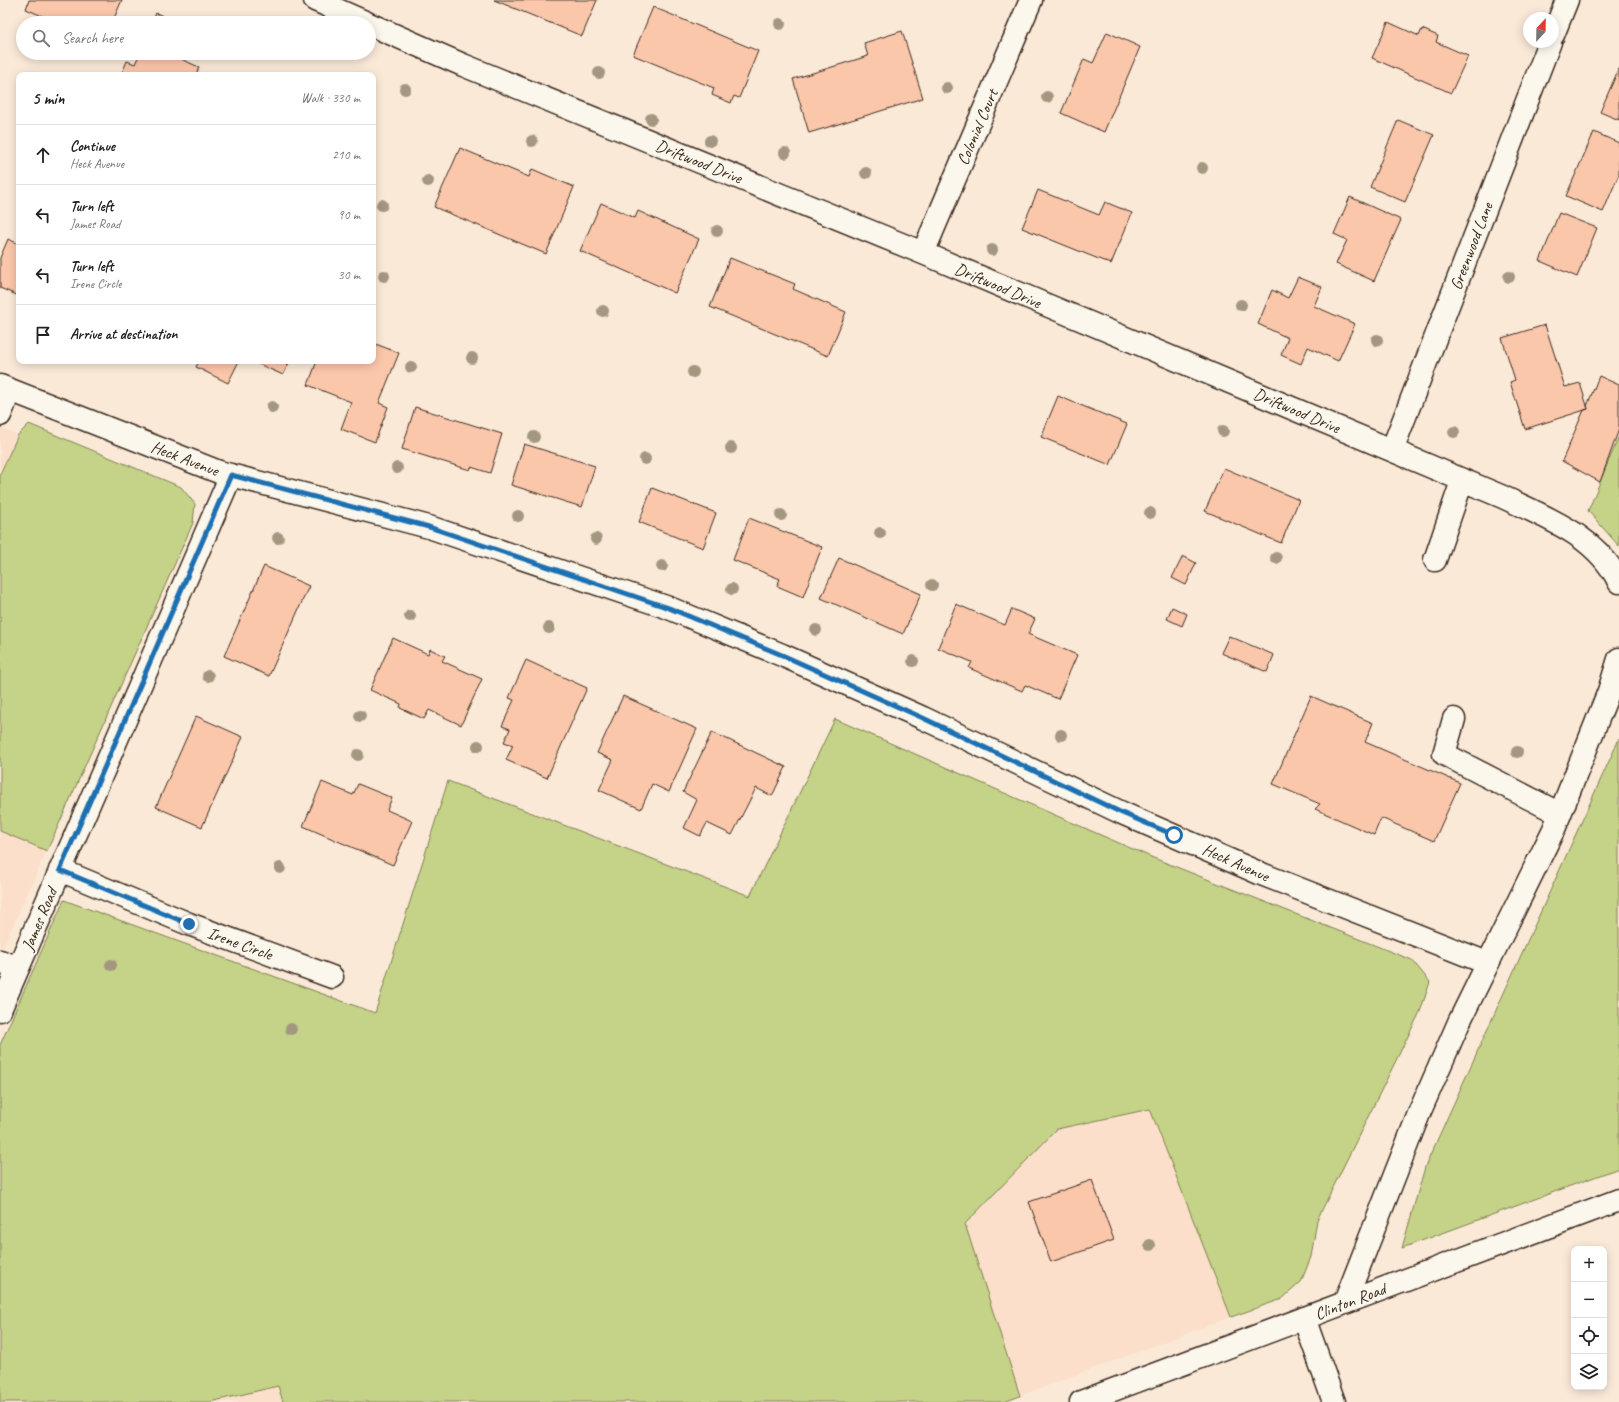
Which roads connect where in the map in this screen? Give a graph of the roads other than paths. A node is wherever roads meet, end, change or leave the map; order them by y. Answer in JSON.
{"nodes":[{"id":1,"x":1031,"y":0,"type":"edge"},
{"id":2,"x":1566,"y":0,"type":"edge"},
{"id":3,"x":322,"y":3,"type":"edge"},
{"id":4,"x":352,"y":16,"type":"edge"},
{"id":5,"x":1559,"y":19,"type":"edge"},
{"id":6,"x":376,"y":27,"type":"edge"},
{"id":7,"x":1548,"y":48,"type":"edge"},
{"id":8,"x":924,"y":253,"type":"junction"},
{"id":9,"x":5,"y":388,"type":"edge"},
{"id":10,"x":0,"y":415,"type":"edge"},
{"id":11,"x":1392,"y":450,"type":"junction"},
{"id":12,"x":231,"y":475,"type":"junction"},
{"id":13,"x":1462,"y":481,"type":"junction"},
{"id":14,"x":1435,"y":560,"type":"dead end"},
{"id":15,"x":1616,"y":576,"type":"edge"},
{"id":16,"x":1619,"y":659,"type":"edge"},
{"id":17,"x":1454,"y":719,"type":"dead end"},
{"id":18,"x":1560,"y":814,"type":"junction"},
{"id":19,"x":60,"y":870,"type":"junction"},
{"id":20,"x":9,"y":964,"type":"edge"},
{"id":21,"x":1487,"y":964,"type":"junction"},
{"id":22,"x":332,"y":977,"type":"dead end"},
{"id":23,"x":0,"y":1010,"type":"edge"},
{"id":24,"x":1619,"y":1200,"type":"edge"},
{"id":25,"x":1345,"y":1302,"type":"junction"},
{"id":26,"x":1304,"y":1318,"type":"junction"},
{"id":27,"x":1081,"y":1402,"type":"edge"},
{"id":28,"x":1334,"y":1402,"type":"edge"}],
"edges":[{"from":1,"to":8,"type":"street","name":"Colonial Court"},
{"from":2,"to":5,"type":"street"},
{"from":3,"to":4,"type":"street","name":"Driftwood Drive"},
{"from":6,"to":8,"type":"street","name":"Driftwood Drive"},
{"from":7,"to":11,"type":"street","name":"Greenwood Lane"},
{"from":8,"to":11,"type":"street","name":"Driftwood Drive"},
{"from":9,"to":10,"type":"street"},
{"from":9,"to":12,"type":"street","name":"Heck Avenue"},
{"from":11,"to":13,"type":"street","name":"Driftwood Drive"},
{"from":12,"to":19,"type":"street","name":"James Road"},
{"from":12,"to":21,"type":"street","name":"Heck Avenue"},
{"from":13,"to":14,"type":"street"},
{"from":13,"to":15,"type":"street","name":"Driftwood Drive"},
{"from":16,"to":18,"type":"street"},
{"from":17,"to":18,"type":"street"},
{"from":18,"to":21,"type":"street"},
{"from":19,"to":20,"type":"street","name":"James Road"},
{"from":19,"to":22,"type":"street","name":"Irene Circle"},
{"from":20,"to":23,"type":"street","name":"James Road"},
{"from":21,"to":25,"type":"street"},
{"from":24,"to":25,"type":"street","name":"Clinton Road"},
{"from":25,"to":26,"type":"street","name":"Clinton Road"},
{"from":26,"to":27,"type":"street","name":"Clinton Road"},
{"from":26,"to":28,"type":"street"}]}
